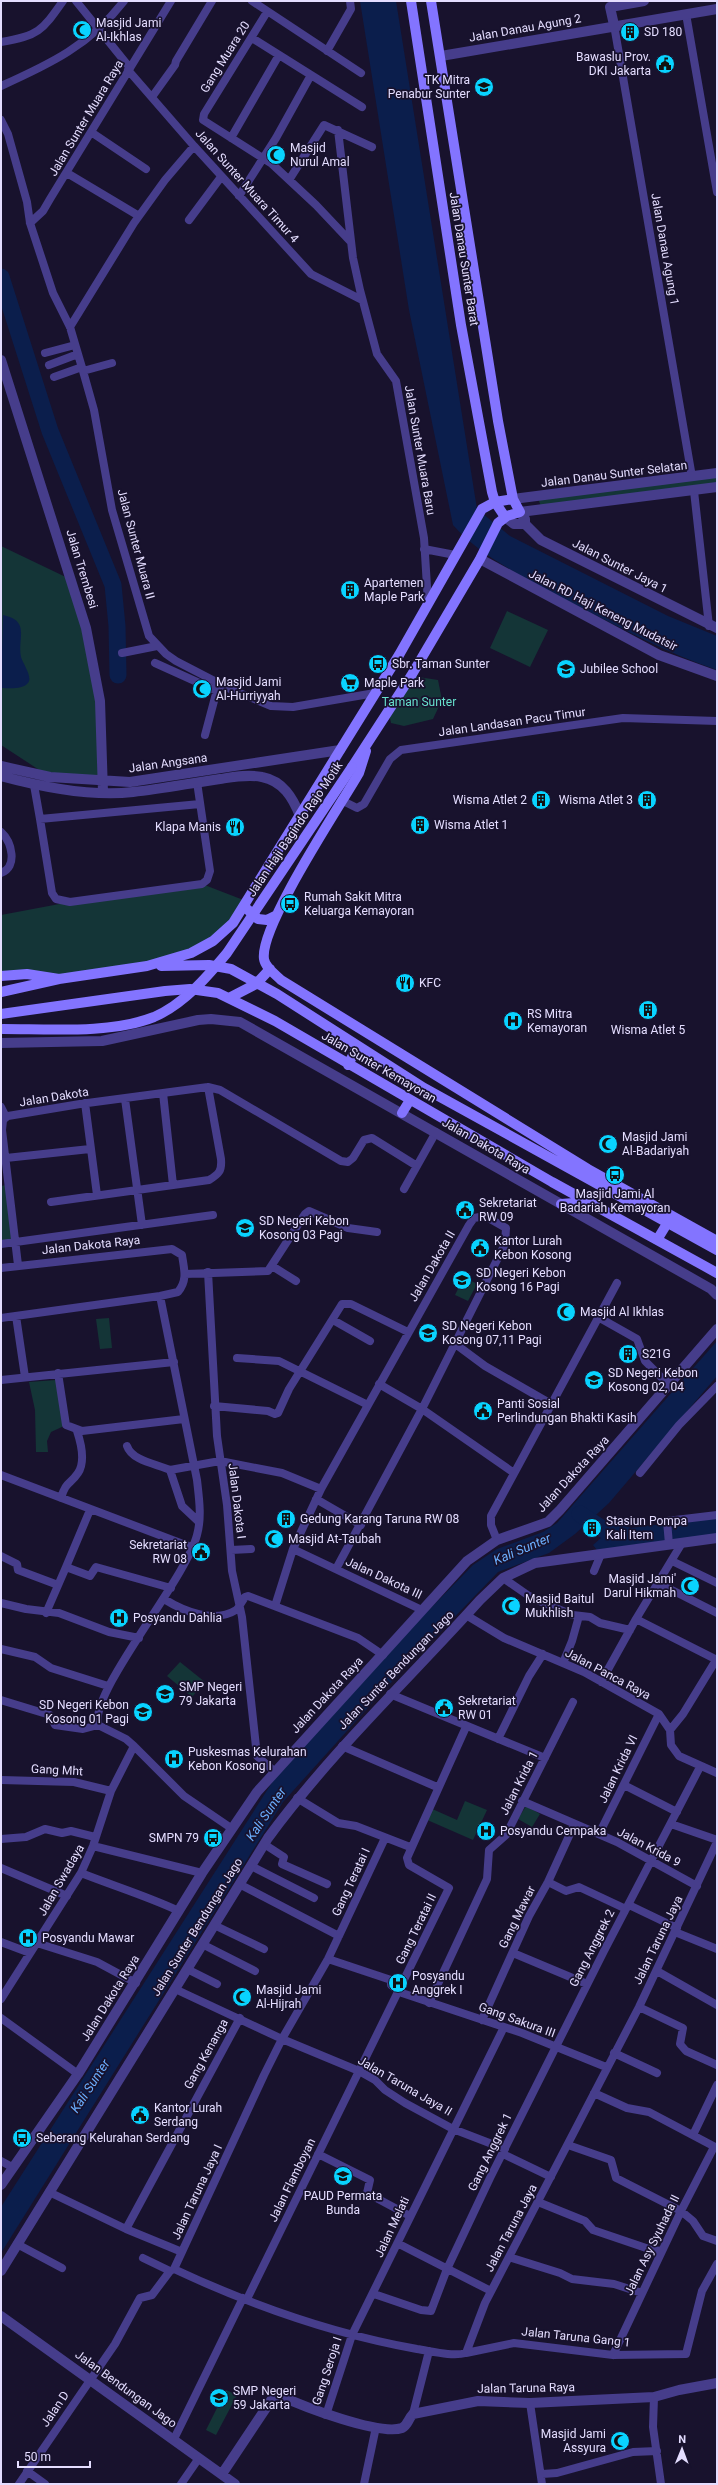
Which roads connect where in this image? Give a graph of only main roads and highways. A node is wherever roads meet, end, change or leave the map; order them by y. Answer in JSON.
{"nodes":[{"id":1,"x":411,"y":1,"type":"edge"},
{"id":2,"x":431,"y":1,"type":"edge"},
{"id":3,"x":514,"y":499,"type":"junction"},
{"id":4,"x":495,"y":502,"type":"junction"},
{"id":5,"x":520,"y":512,"type":"joint"},
{"id":6,"x":505,"y":517,"type":"junction"},
{"id":7,"x":369,"y":740,"type":"junction"},
{"id":8,"x":246,"y":901,"type":"junction"},
{"id":9,"x":275,"y":916,"type":"junction"},
{"id":10,"x":147,"y":966,"type":"junction"},
{"id":11,"x":270,"y":969,"type":"junction"},
{"id":12,"x":1,"y":976,"type":"edge"},
{"id":13,"x":59,"y":979,"type":"junction"},
{"id":14,"x":256,"y":984,"type":"junction"},
{"id":15,"x":1,"y":992,"type":"edge"},
{"id":16,"x":306,"y":994,"type":"junction"},
{"id":17,"x":229,"y":998,"type":"junction"},
{"id":18,"x":1,"y":1014,"type":"edge"},
{"id":19,"x":308,"y":1014,"type":"junction"},
{"id":20,"x":2,"y":1029,"type":"edge"},
{"id":21,"x":357,"y":1047,"type":"junction"},
{"id":22,"x":348,"y":1065,"type":"junction"},
{"id":23,"x":445,"y":1080,"type":"junction"},
{"id":24,"x":424,"y":1088,"type":"junction"},
{"id":25,"x":410,"y":1100,"type":"junction"},
{"id":26,"x":402,"y":1113,"type":"road end"},
{"id":27,"x":586,"y":1173,"type":"junction"},
{"id":28,"x":587,"y":1202,"type":"junction"},
{"id":29,"x":561,"y":1204,"type":"road end"},
{"id":30,"x":668,"y":1222,"type":"junction"},
{"id":31,"x":657,"y":1240,"type":"junction"},
{"id":32,"x":717,"y":1241,"type":"edge"},
{"id":33,"x":717,"y":1250,"type":"edge"},
{"id":34,"x":717,"y":1273,"type":"edge"}],
"edges":[{"from":1,"to":4,"type":"main road","name":"Jalan Danau Sunter Barat"},
{"from":2,"to":3,"type":"main road","name":"Jalan Danau Sunter Barat"},
{"from":3,"to":4,"type":"main road","name":"Jalan Haji Bagindo Rajo Motik"},
{"from":3,"to":5,"type":"main road","name":"Jalan Danau Sunter Barat"},
{"from":4,"to":6,"type":"main road","name":"Jalan Danau Sunter Barat"},
{"from":4,"to":8,"type":"main road","name":"Jalan Haji Bagindo Rajo Motik"},
{"from":5,"to":6,"type":"main road","name":"Jalan Haji Bagindo Rajo Motik"},
{"from":6,"to":7,"type":"main road","name":"Jalan Haji Bagindo Rajo Motik"},
{"from":7,"to":9,"type":"main road"},
{"from":7,"to":20,"type":"main road","name":"Jalan Haji Bagindo Rajo Motik","bridge":true},
{"from":8,"to":9,"type":"main road"},
{"from":8,"to":10,"type":"main road","name":"Jalan Haji Bagindo Rajo Motik"},
{"from":9,"to":11,"type":"main road"},
{"from":10,"to":13,"type":"main road","name":"Jalan Haji Bagindo Rajo Motik"},
{"from":10,"to":14,"type":"main road","name":"Jalan Sunter Kemayoran"},
{"from":11,"to":14,"type":"main road"},
{"from":11,"to":16,"type":"main road"},
{"from":12,"to":13,"type":"main road","name":"Jalan Haji Bagindo Rajo Motik"},
{"from":13,"to":15,"type":"main road","name":"Jalan Haji Bagindo Rajo Motik"},
{"from":14,"to":17,"type":"main road"},
{"from":14,"to":19,"type":"main road","name":"Jalan Sunter Kemayoran"},
{"from":16,"to":19,"type":"main road"},
{"from":16,"to":23,"type":"main road"},
{"from":17,"to":18,"type":"main road","name":"Jalan Sunter Kemayoran"},
{"from":17,"to":22,"type":"main road","name":"Jalan Sunter Kemayoran"},
{"from":19,"to":21,"type":"main road","name":"Jalan Sunter Kemayoran"},
{"from":21,"to":22,"type":"main road"},
{"from":21,"to":24,"type":"main road","name":"Jalan Sunter Kemayoran"},
{"from":22,"to":25,"type":"main road","name":"Jalan Sunter Kemayoran"},
{"from":23,"to":24,"type":"main road"},
{"from":23,"to":27,"type":"main road"},
{"from":24,"to":27,"type":"main road","name":"Jalan Sunter Kemayoran"},
{"from":25,"to":26,"type":"main road"},
{"from":25,"to":28,"type":"main road","name":"Jalan Sunter Kemayoran"},
{"from":27,"to":30,"type":"main road","name":"Jalan Sunter Kemayoran"},
{"from":27,"to":32,"type":"main road"},
{"from":28,"to":29,"type":"main road"},
{"from":28,"to":31,"type":"main road","name":"Jalan Sunter Kemayoran"},
{"from":30,"to":31,"type":"main road"},
{"from":30,"to":33,"type":"main road","name":"Jalan Sunter Kemayoran"},
{"from":31,"to":34,"type":"main road","name":"Jalan Sunter Kemayoran"}]}
